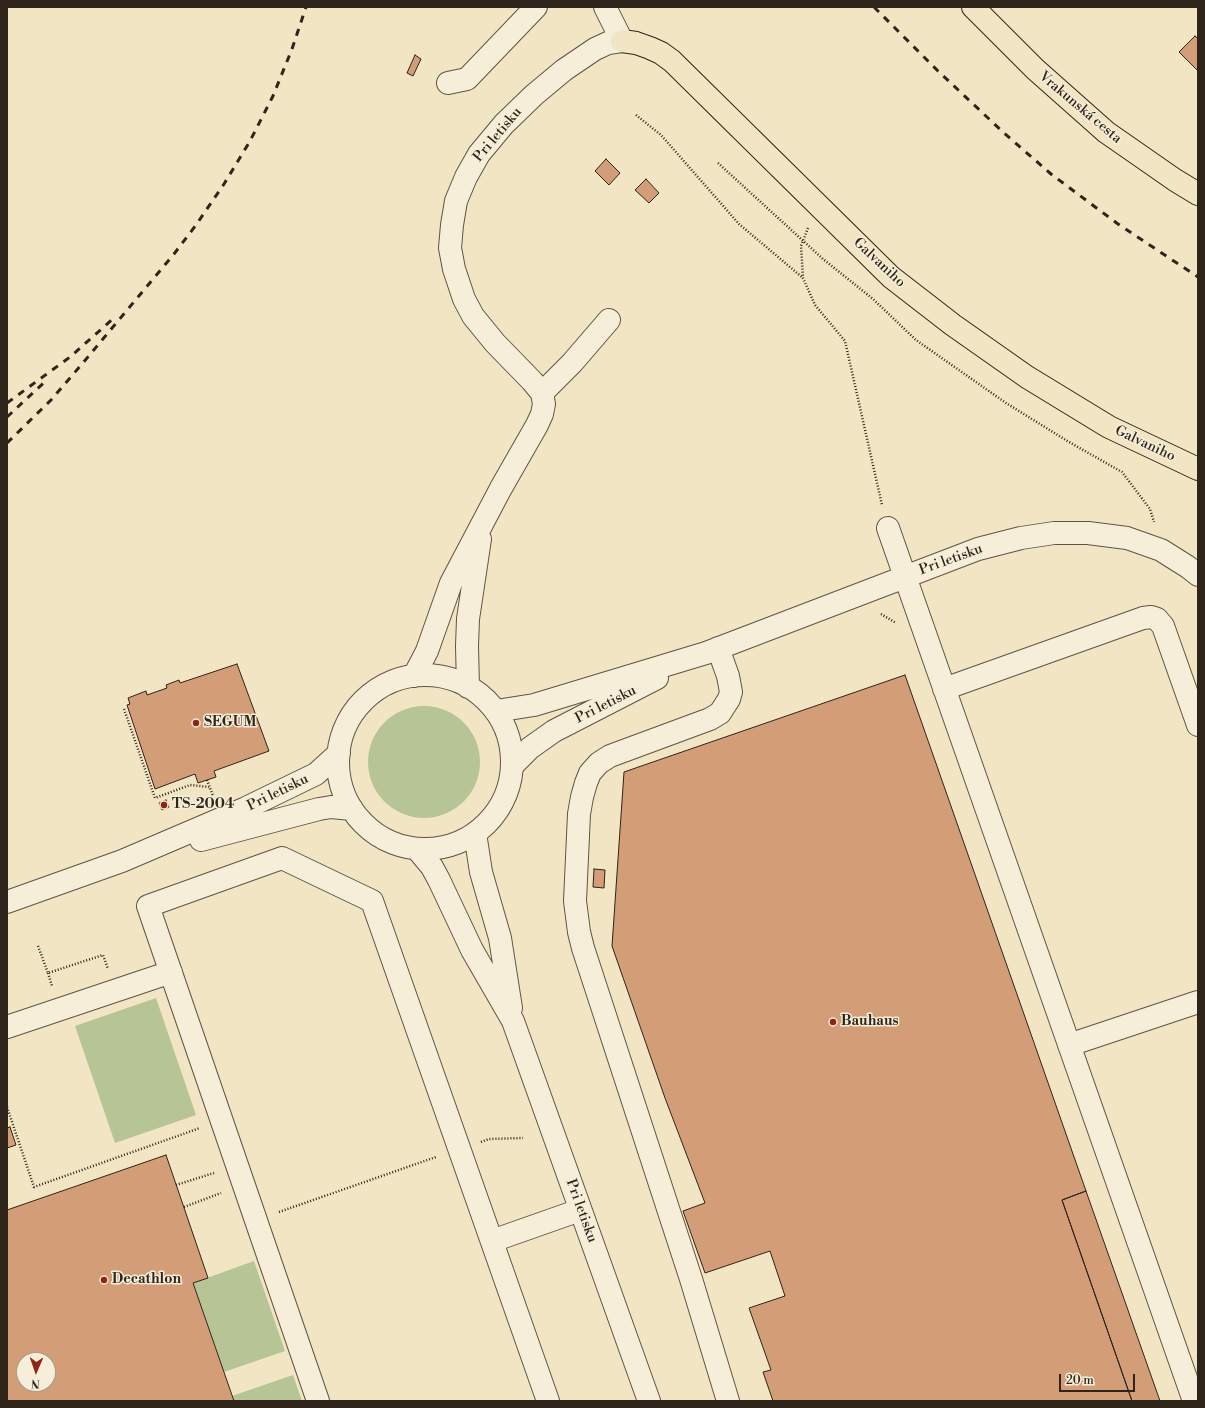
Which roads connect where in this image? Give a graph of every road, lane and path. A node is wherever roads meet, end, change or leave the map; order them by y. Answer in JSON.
{"nodes":[{"id":1,"x":536,"y":7,"type":"edge"},
{"id":2,"x":605,"y":7,"type":"edge"},
{"id":3,"x":973,"y":7,"type":"edge"},
{"id":4,"x":622,"y":41,"type":"junction"},
{"id":5,"x":448,"y":84,"type":"dead end"},
{"id":6,"x":636,"y":115,"type":"dead end"},
{"id":7,"x":1198,"y":194,"type":"edge"},
{"id":8,"x":816,"y":203,"type":"junction"},
{"id":9,"x":803,"y":278,"type":"junction"},
{"id":10,"x":609,"y":320,"type":"dead end"},
{"id":11,"x":542,"y":394,"type":"junction"},
{"id":12,"x":1198,"y":469,"type":"edge"},
{"id":13,"x":1122,"y":472,"type":"dead end"},
{"id":14,"x":482,"y":524,"type":"junction"},
{"id":15,"x":888,"y":528,"type":"joint"},
{"id":16,"x":1161,"y":550,"type":"junction"},
{"id":17,"x":1198,"y":575,"type":"edge"},
{"id":18,"x":905,"y":577,"type":"junction"},
{"id":19,"x":712,"y":650,"type":"junction"},
{"id":20,"x":414,"y":676,"type":"junction"},
{"id":21,"x":468,"y":687,"type":"junction"},
{"id":22,"x":944,"y":689,"type":"junction"},
{"id":23,"x":124,"y":709,"type":"dead end"},
{"id":24,"x":496,"y":711,"type":"junction"},
{"id":25,"x":1198,"y":725,"type":"edge"},
{"id":26,"x":339,"y":753,"type":"junction"},
{"id":27,"x":512,"y":766,"type":"junction"},
{"id":28,"x":207,"y":780,"type":"dead end"},
{"id":29,"x":209,"y":787,"type":"junction"},
{"id":30,"x":214,"y":799,"type":"dead end"},
{"id":31,"x":352,"y":809,"type":"junction"},
{"id":32,"x":476,"y":833,"type":"junction"},
{"id":33,"x":417,"y":849,"type":"junction"},
{"id":34,"x":122,"y":862,"type":"junction"},
{"id":35,"x":7,"y":902,"type":"edge"},
{"id":36,"x":171,"y":972,"type":"junction"},
{"id":37,"x":1198,"y":1002,"type":"edge"},
{"id":38,"x":512,"y":1021,"type":"junction"},
{"id":39,"x":7,"y":1027,"type":"edge"},
{"id":40,"x":1069,"y":1045,"type":"junction"},
{"id":41,"x":7,"y":1107,"type":"edge"},
{"id":42,"x":204,"y":1126,"type":"dead end"},
{"id":43,"x":522,"y":1138,"type":"dead end"},
{"id":44,"x":459,"y":1149,"type":"junction"},
{"id":45,"x":220,"y":1171,"type":"dead end"},
{"id":46,"x":176,"y":1185,"type":"dead end"},
{"id":47,"x":227,"y":1191,"type":"dead end"},
{"id":48,"x":184,"y":1207,"type":"dead end"},
{"id":49,"x":580,"y":1210,"type":"junction"},
{"id":50,"x":256,"y":1220,"type":"junction"},
{"id":51,"x":492,"y":1241,"type":"junction"},
{"id":52,"x":318,"y":1401,"type":"edge"},
{"id":53,"x":548,"y":1401,"type":"edge"},
{"id":54,"x":649,"y":1401,"type":"edge"},
{"id":55,"x":728,"y":1401,"type":"edge"},
{"id":56,"x":1194,"y":1401,"type":"edge"}],
"edges":[{"from":1,"to":5,"type":"street"},
{"from":2,"to":4,"type":"street"},
{"from":3,"to":7,"type":"main road","name":"Vrakunská cesta"},
{"from":4,"to":8,"type":"main road","name":"Galvaniho"},
{"from":4,"to":11,"type":"street","name":"Pri letisku"},
{"from":6,"to":9,"type":"path"},
{"from":8,"to":9,"type":"path"},
{"from":8,"to":12,"type":"main road","name":"Galvaniho"},
{"from":9,"to":15,"type":"path"},
{"from":10,"to":11,"type":"street"},
{"from":11,"to":14,"type":"street"},
{"from":13,"to":16,"type":"path"},
{"from":14,"to":20,"type":"street"},
{"from":14,"to":21,"type":"street"},
{"from":15,"to":18,"type":"street"},
{"from":16,"to":17,"type":"street","name":"Pri letisku"},
{"from":16,"to":18,"type":"street","name":"Pri letisku"},
{"from":18,"to":19,"type":"street","name":"Pri letisku"},
{"from":18,"to":22,"type":"street"},
{"from":19,"to":24,"type":"street","name":"Pri letisku"},
{"from":19,"to":27,"type":"street","name":"Pri letisku"},
{"from":19,"to":55,"type":"street"},
{"from":20,"to":21,"type":"street"},
{"from":20,"to":26,"type":"street"},
{"from":21,"to":24,"type":"street"},
{"from":22,"to":25,"type":"street"},
{"from":22,"to":40,"type":"street"},
{"from":23,"to":29,"type":"path"},
{"from":24,"to":27,"type":"street"},
{"from":26,"to":31,"type":"street"},
{"from":26,"to":34,"type":"street","name":"Pri letisku"},
{"from":27,"to":32,"type":"street"},
{"from":28,"to":29,"type":"path"},
{"from":29,"to":30,"type":"path"},
{"from":31,"to":33,"type":"street"},
{"from":31,"to":34,"type":"street","name":"Pri letisku"},
{"from":32,"to":33,"type":"street"},
{"from":32,"to":38,"type":"street","name":"Pri letisku"},
{"from":33,"to":38,"type":"street","name":"Pri letisku"},
{"from":34,"to":35,"type":"street","name":"Pri letisku"},
{"from":36,"to":39,"type":"street"},
{"from":36,"to":44,"type":"street"},
{"from":36,"to":50,"type":"street"},
{"from":37,"to":40,"type":"street"},
{"from":38,"to":49,"type":"street","name":"Pri letisku"},
{"from":40,"to":56,"type":"street"},
{"from":41,"to":42,"type":"path"},
{"from":43,"to":44,"type":"path"},
{"from":44,"to":50,"type":"path"},
{"from":44,"to":51,"type":"street"},
{"from":45,"to":46,"type":"path"},
{"from":47,"to":48,"type":"path"},
{"from":49,"to":51,"type":"street"},
{"from":49,"to":54,"type":"street","name":"Pri letisku"},
{"from":50,"to":52,"type":"street"},
{"from":51,"to":53,"type":"street"}]}
